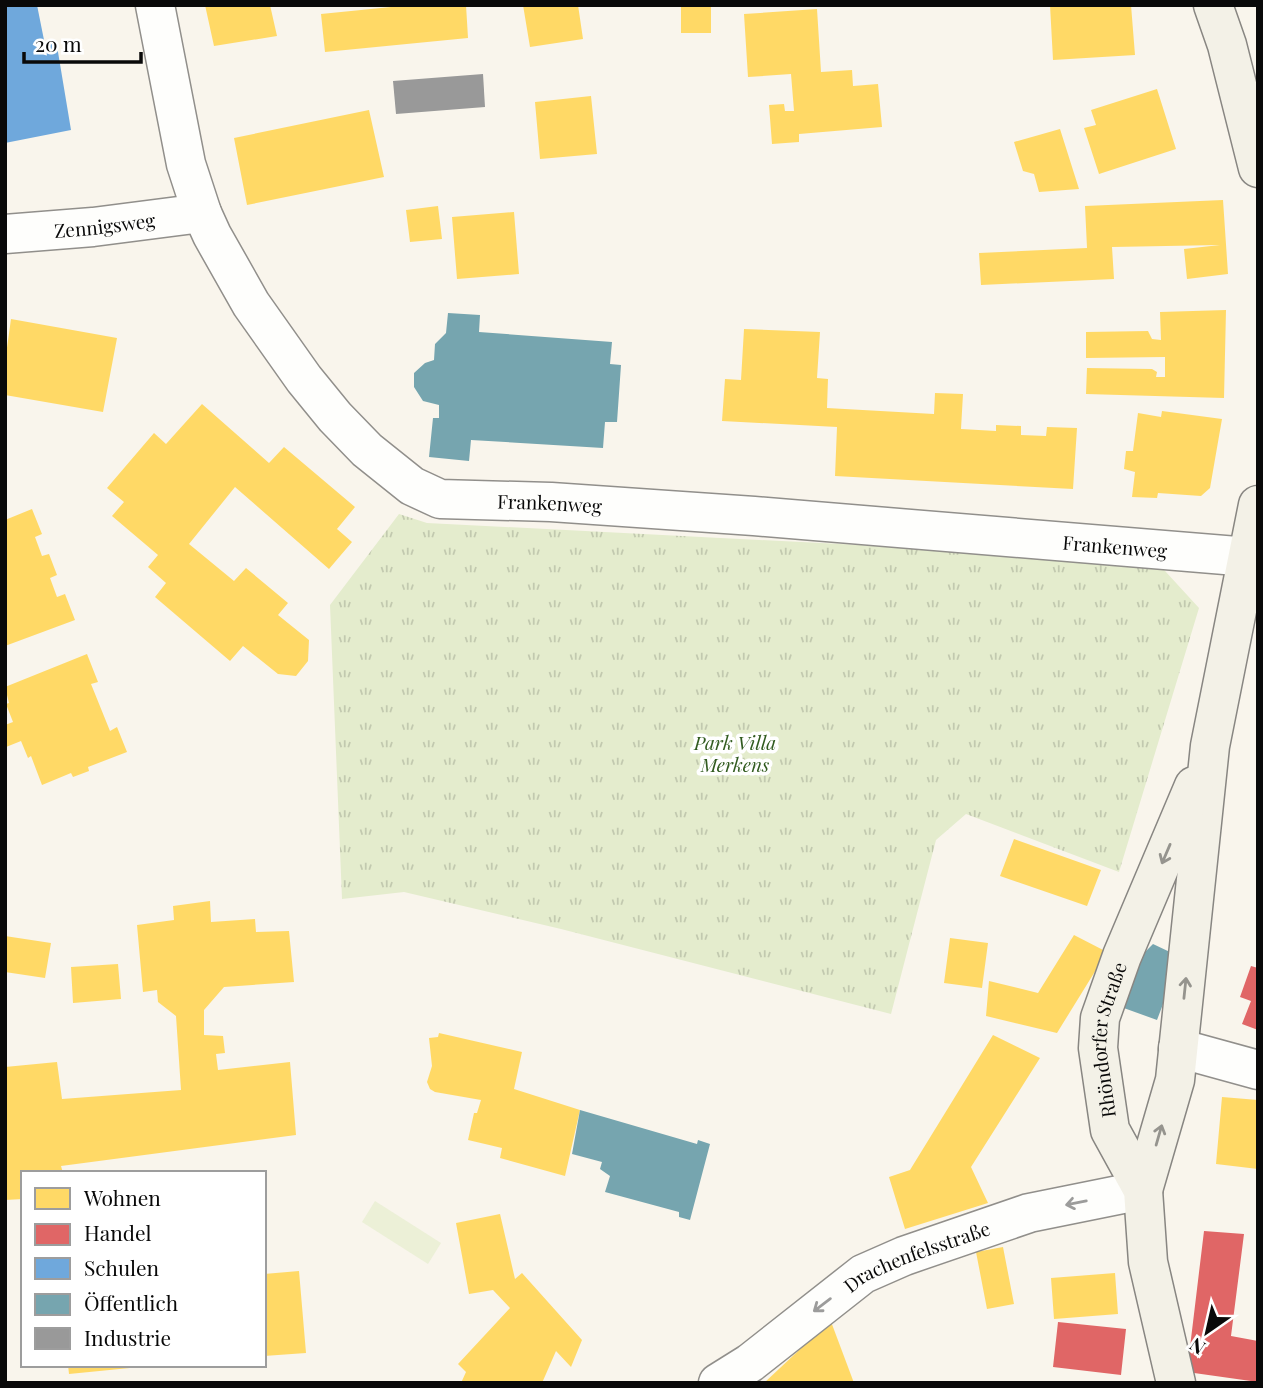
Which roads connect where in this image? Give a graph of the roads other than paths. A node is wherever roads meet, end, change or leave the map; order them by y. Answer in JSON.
{"nodes":[{"id":1,"x":155,"y":5,"type":"edge"},
{"id":2,"x":1213,"y":5,"type":"edge"},
{"id":3,"x":1258,"y":168,"type":"edge"},
{"id":4,"x":202,"y":214,"type":"junction"},
{"id":5,"x":5,"y":234,"type":"edge"},
{"id":6,"x":1258,"y":505,"type":"edge"},
{"id":7,"x":1249,"y":557,"type":"junction"},
{"id":8,"x":1210,"y":746,"type":"junction"},
{"id":9,"x":1177,"y":1064,"type":"junction"},
{"id":10,"x":1258,"y":1070,"type":"edge"},
{"id":11,"x":1104,"y":1082,"type":"junction"},
{"id":12,"x":1143,"y":1190,"type":"junction"},
{"id":13,"x":718,"y":1383,"type":"edge"},
{"id":14,"x":1176,"y":1383,"type":"edge"}],
"edges":[{"from":1,"to":4,"type":"street","name":"Frankenweg"},
{"from":2,"to":3,"type":"main road"},
{"from":4,"to":5,"type":"street","name":"Zennigsweg"},
{"from":4,"to":7,"type":"street","name":"Frankenweg"},
{"from":6,"to":7,"type":"main road","name":"Rhöndorfer Straße"},
{"from":7,"to":8,"type":"main road","name":"Rhöndorfer Straße"},
{"from":9,"to":8,"type":"main road","name":"Rhöndorfer Straße","one_way":true},
{"from":8,"to":11,"type":"main road","name":"Rhöndorfer Straße","one_way":true},
{"from":9,"to":10,"type":"street"},
{"from":9,"to":11,"type":"main road"},
{"from":12,"to":9,"type":"main road","name":"Rhöndorfer Straße","one_way":true},
{"from":11,"to":12,"type":"main road","name":"Rhöndorfer Straße"},
{"from":12,"to":13,"type":"street","name":"Drachenfelsstraße","one_way":true},
{"from":12,"to":14,"type":"main road","name":"Rhöndorfer Straße"}]}
